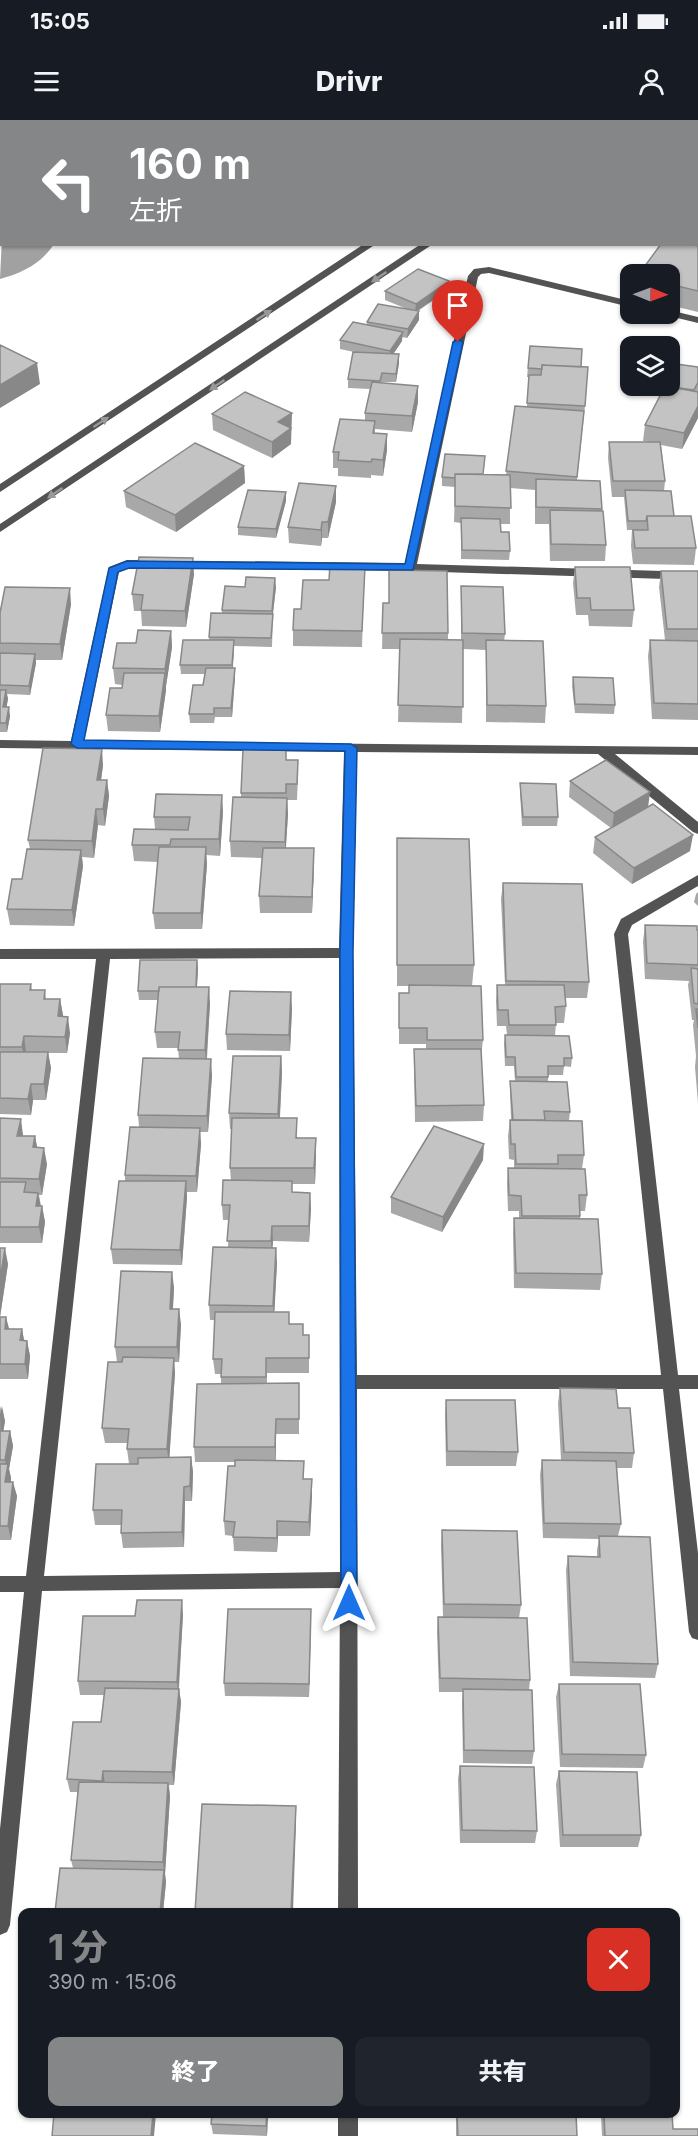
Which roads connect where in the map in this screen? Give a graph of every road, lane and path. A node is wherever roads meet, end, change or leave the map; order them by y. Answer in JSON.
{"nodes":[{"id":1,"x":368,"y":246,"type":"edge"},
{"id":2,"x":425,"y":246,"type":"edge"},
{"id":3,"x":620,"y":302,"type":"edge"},
{"id":4,"x":680,"y":316,"type":"edge"},
{"id":5,"x":698,"y":320,"type":"edge"},
{"id":6,"x":0,"y":489,"type":"edge"},
{"id":7,"x":0,"y":529,"type":"edge"},
{"id":8,"x":410,"y":567,"type":"junction"},
{"id":9,"x":698,"y":576,"type":"edge"},
{"id":10,"x":0,"y":744,"type":"edge"},
{"id":11,"x":77,"y":744,"type":"junction"},
{"id":12,"x":351,"y":748,"type":"junction"},
{"id":13,"x":602,"y":750,"type":"junction"},
{"id":14,"x":698,"y":751,"type":"edge"},
{"id":15,"x":698,"y":829,"type":"edge"},
{"id":16,"x":698,"y":879,"type":"edge"},
{"id":17,"x":346,"y":952,"type":"junction"},
{"id":18,"x":0,"y":954,"type":"edge"},
{"id":19,"x":103,"y":955,"type":"junction"},
{"id":20,"x":349,"y":1382,"type":"junction"},
{"id":21,"x":671,"y":1382,"type":"junction"},
{"id":22,"x":698,"y":1382,"type":"edge"},
{"id":23,"x":349,"y":1580,"type":"junction"},
{"id":24,"x":0,"y":1584,"type":"edge"},
{"id":25,"x":34,"y":1584,"type":"junction"},
{"id":26,"x":698,"y":1632,"type":"edge"},
{"id":27,"x":348,"y":1908,"type":"edge"},
{"id":28,"x":0,"y":1925,"type":"edge"},
{"id":29,"x":348,"y":2118,"type":"edge"},
{"id":30,"x":348,"y":2136,"type":"edge"}],
"edges":[{"from":6,"to":1,"type":"street","one_way":true},
{"from":2,"to":7,"type":"street","one_way":true},
{"from":3,"to":8,"type":"street"},
{"from":4,"to":5,"type":"street"},
{"from":8,"to":9,"type":"street"},
{"from":8,"to":11,"type":"street"},
{"from":10,"to":11,"type":"street"},
{"from":11,"to":12,"type":"street"},
{"from":12,"to":13,"type":"street"},
{"from":12,"to":17,"type":"street"},
{"from":13,"to":14,"type":"street"},
{"from":13,"to":15,"type":"street"},
{"from":16,"to":21,"type":"street"},
{"from":17,"to":19,"type":"street"},
{"from":17,"to":20,"type":"street"},
{"from":18,"to":19,"type":"street"},
{"from":19,"to":25,"type":"street"},
{"from":20,"to":21,"type":"street"},
{"from":20,"to":23,"type":"street"},
{"from":21,"to":22,"type":"street"},
{"from":21,"to":26,"type":"street"},
{"from":23,"to":25,"type":"street"},
{"from":23,"to":27,"type":"street"},
{"from":24,"to":25,"type":"street"},
{"from":25,"to":28,"type":"street"},
{"from":29,"to":30,"type":"street"}]}
